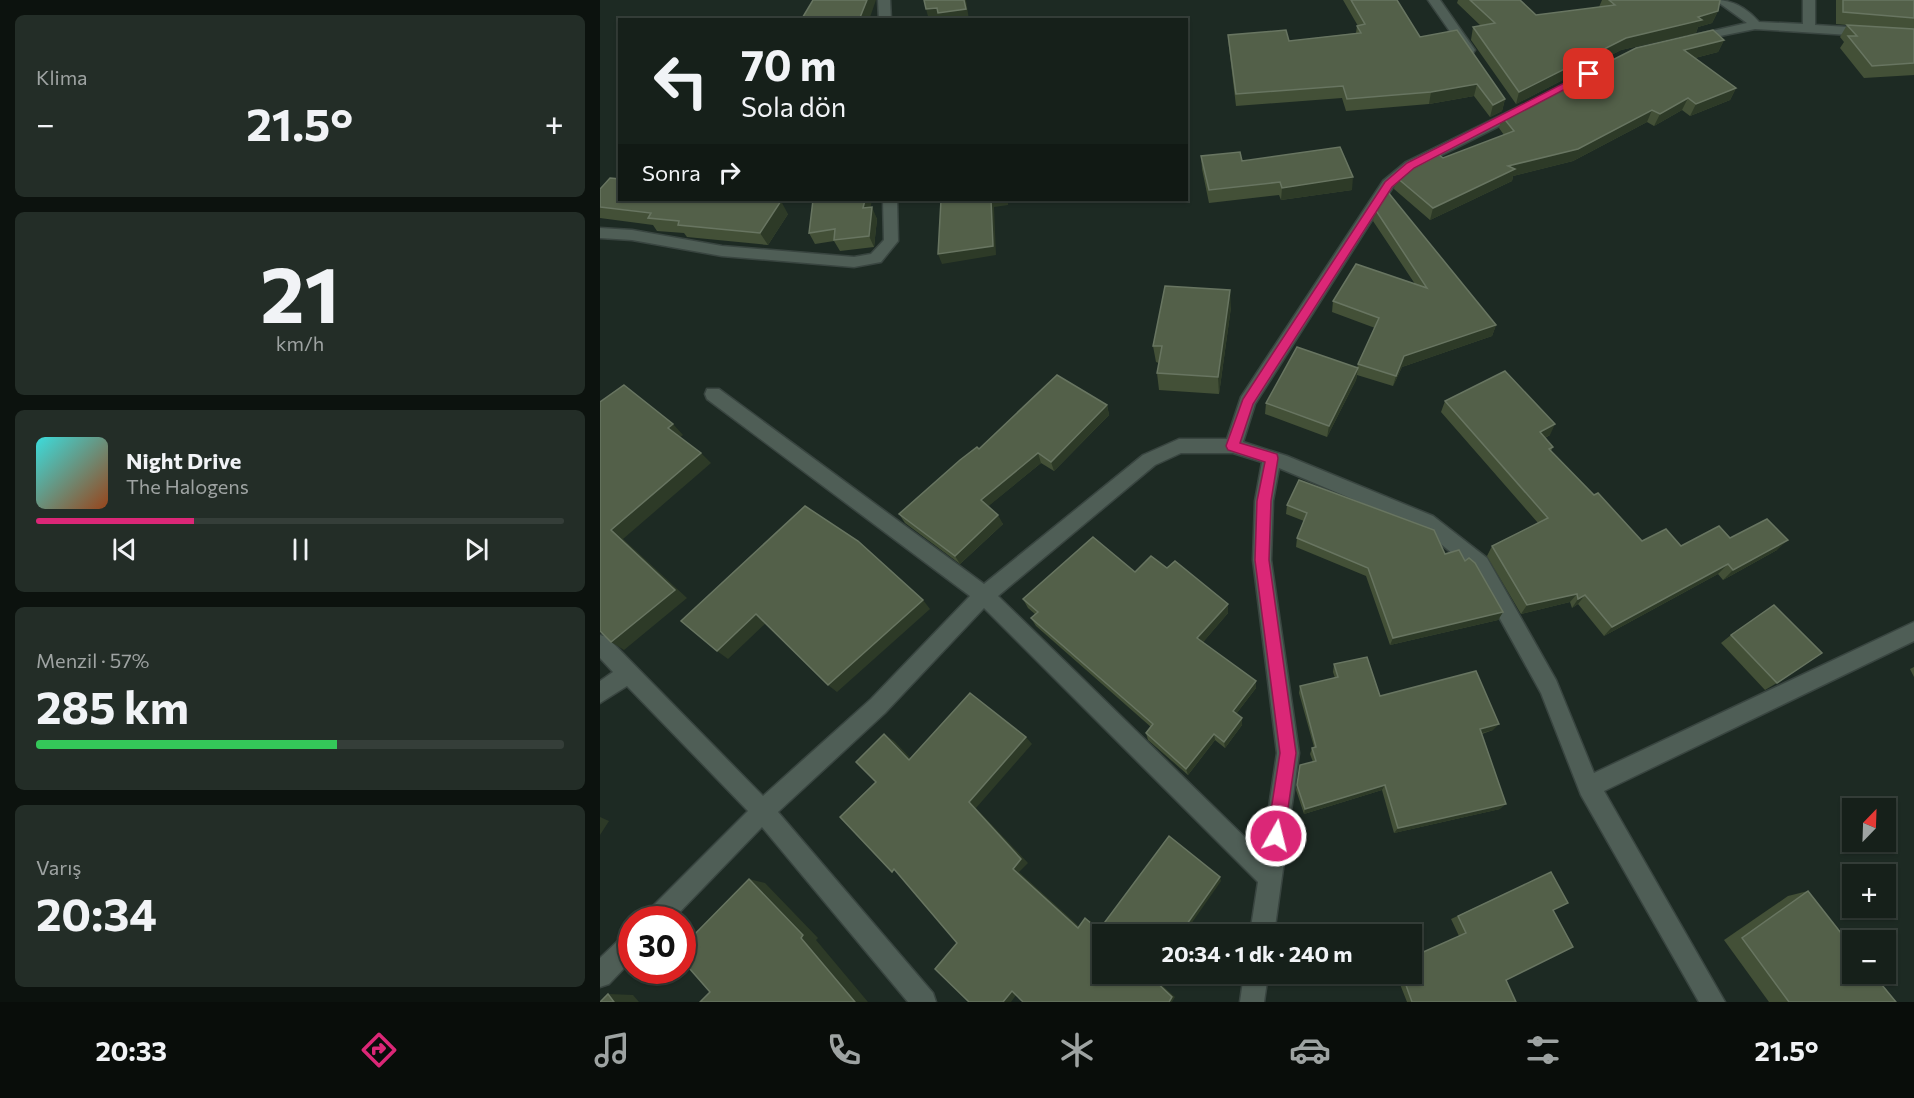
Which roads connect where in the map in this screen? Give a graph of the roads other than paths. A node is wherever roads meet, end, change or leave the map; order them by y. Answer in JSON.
{"nodes":[{"id":1,"x":884,"y":0,"type":"edge"},
{"id":2,"x":1434,"y":0,"type":"edge"},
{"id":3,"x":1721,"y":0,"type":"edge"},
{"id":4,"x":1809,"y":0,"type":"edge"},
{"id":5,"x":885,"y":18,"type":"edge"},
{"id":6,"x":1755,"y":25,"type":"junction"},
{"id":7,"x":1809,"y":29,"type":"junction"},
{"id":8,"x":1914,"y":35,"type":"edge"},
{"id":9,"x":1683,"y":42,"type":"edge"},
{"id":10,"x":1473,"y":57,"type":"edge"},
{"id":11,"x":1534,"y":103,"type":"edge"},
{"id":12,"x":890,"y":201,"type":"edge"},
{"id":13,"x":600,"y":233,"type":"edge"},
{"id":14,"x":713,"y":394,"type":"dead end"},
{"id":15,"x":1233,"y":446,"type":"junction"},
{"id":16,"x":1272,"y":458,"type":"junction"},
{"id":17,"x":984,"y":595,"type":"junction"},
{"id":18,"x":1914,"y":631,"type":"edge"},
{"id":19,"x":600,"y":644,"type":"edge"},
{"id":20,"x":628,"y":673,"type":"junction"},
{"id":21,"x":600,"y":693,"type":"edge"},
{"id":22,"x":1589,"y":787,"type":"junction"},
{"id":23,"x":763,"y":811,"type":"junction"},
{"id":24,"x":1270,"y":878,"type":"junction"},
{"id":25,"x":669,"y":906,"type":"edge"},
{"id":26,"x":1263,"y":924,"type":"edge"},
{"id":27,"x":618,"y":957,"type":"edge"},
{"id":28,"x":600,"y":975,"type":"edge"},
{"id":29,"x":1255,"y":984,"type":"edge"},
{"id":30,"x":924,"y":1002,"type":"edge"},
{"id":31,"x":1252,"y":1002,"type":"edge"},
{"id":32,"x":1713,"y":1002,"type":"edge"}],
"edges":[{"from":1,"to":5,"type":"street"},
{"from":2,"to":10,"type":"street"},
{"from":3,"to":6,"type":"street"},
{"from":4,"to":7,"type":"street"},
{"from":6,"to":7,"type":"street"},
{"from":6,"to":9,"type":"street"},
{"from":7,"to":8,"type":"street"},
{"from":11,"to":15,"type":"street"},
{"from":12,"to":13,"type":"street"},
{"from":14,"to":17,"type":"street"},
{"from":15,"to":16,"type":"street"},
{"from":15,"to":17,"type":"street"},
{"from":16,"to":22,"type":"street"},
{"from":16,"to":24,"type":"street"},
{"from":17,"to":23,"type":"street"},
{"from":17,"to":24,"type":"street"},
{"from":18,"to":22,"type":"street"},
{"from":19,"to":20,"type":"street"},
{"from":20,"to":21,"type":"street"},
{"from":20,"to":23,"type":"street"},
{"from":22,"to":32,"type":"street"},
{"from":23,"to":25,"type":"street"},
{"from":23,"to":30,"type":"street"},
{"from":24,"to":26,"type":"street"},
{"from":27,"to":28,"type":"street"},
{"from":29,"to":31,"type":"street"}]}
